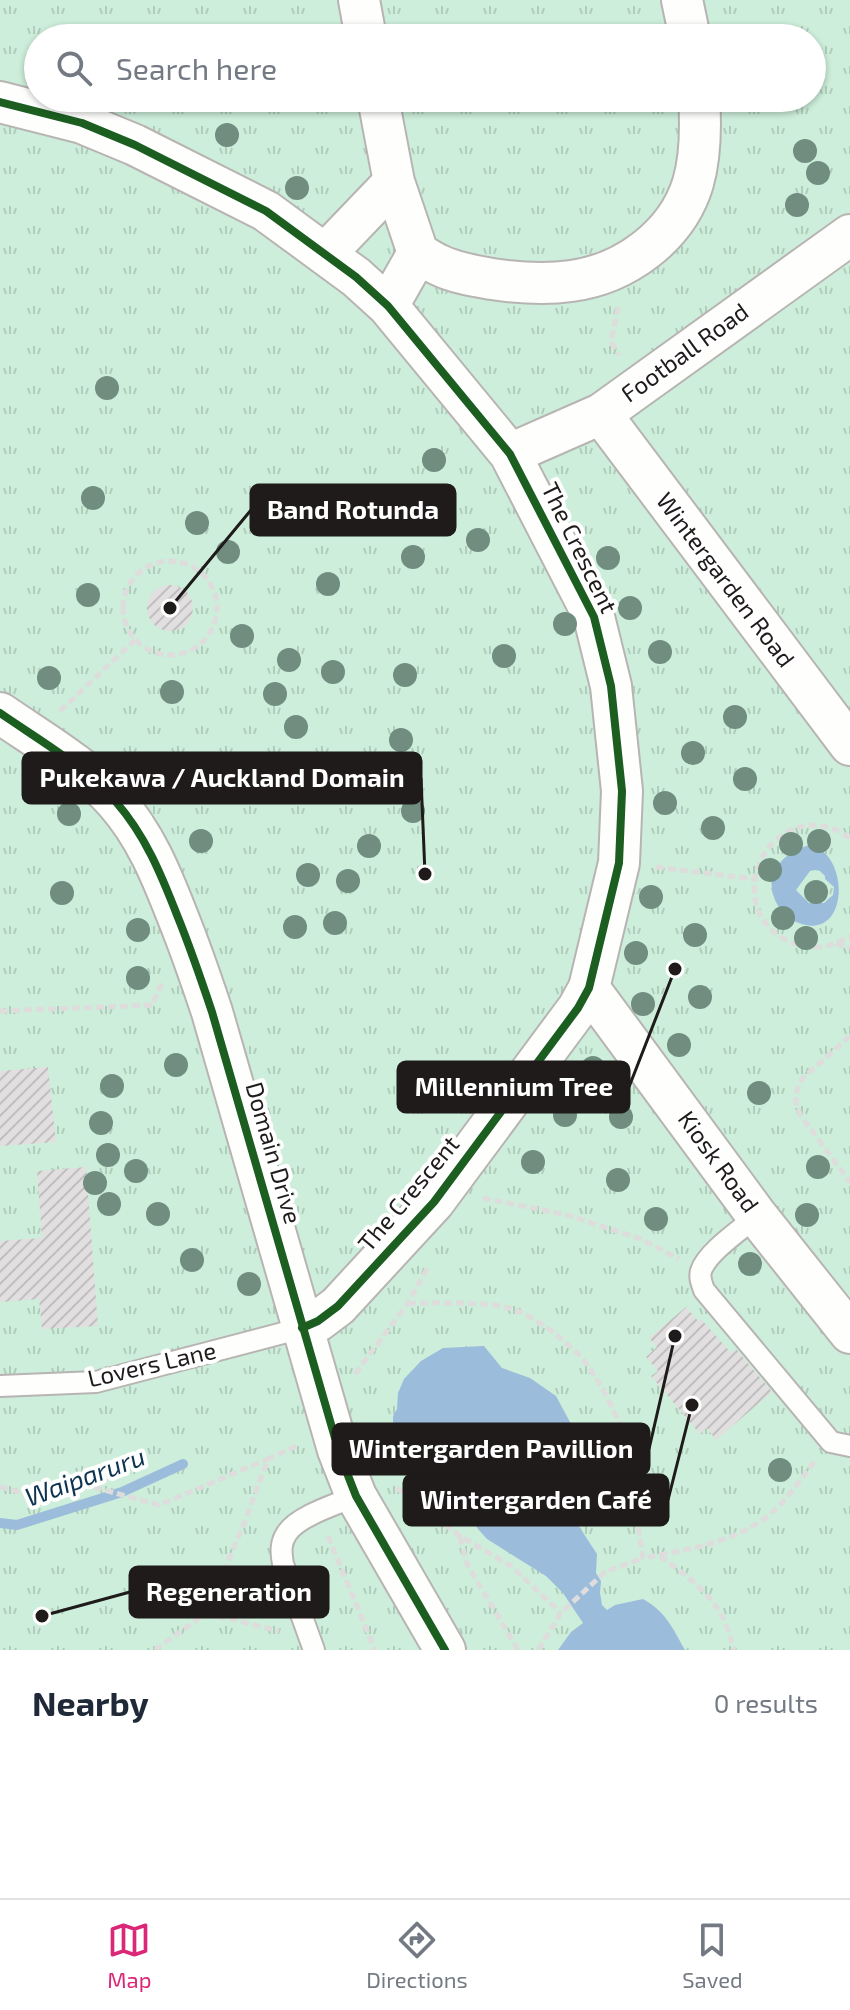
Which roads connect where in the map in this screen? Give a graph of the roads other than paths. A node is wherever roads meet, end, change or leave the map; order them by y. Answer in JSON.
{"nodes":[{"id":1,"x":359,"y":0,"type":"edge"},
{"id":2,"x":682,"y":0,"type":"edge"},
{"id":3,"x":363,"y":24,"type":"edge"},
{"id":4,"x":687,"y":24,"type":"edge"},
{"id":5,"x":0,"y":102,"type":"edge"},
{"id":6,"x":24,"y":108,"type":"edge"},
{"id":7,"x":39,"y":112,"type":"edge"},
{"id":8,"x":381,"y":112,"type":"edge"},
{"id":9,"x":700,"y":112,"type":"edge"},
{"id":10,"x":394,"y":182,"type":"junction"},
{"id":11,"x":850,"y":235,"type":"edge"},
{"id":12,"x":418,"y":253,"type":"junction"},
{"id":13,"x":325,"y":254,"type":"junction"},
{"id":14,"x":388,"y":306,"type":"junction"},
{"id":15,"x":601,"y":414,"type":"junction"},
{"id":16,"x":510,"y":454,"type":"junction"},
{"id":17,"x":0,"y":713,"type":"edge"},
{"id":18,"x":850,"y":745,"type":"edge"},
{"id":19,"x":589,"y":988,"type":"junction"},
{"id":20,"x":757,"y":1216,"type":"junction"},
{"id":21,"x":302,"y":1328,"type":"junction"},
{"id":22,"x":850,"y":1333,"type":"edge"},
{"id":23,"x":0,"y":1386,"type":"edge"},
{"id":24,"x":840,"y":1444,"type":"edge"},
{"id":25,"x":356,"y":1496,"type":"junction"},
{"id":26,"x":314,"y":1650,"type":"edge"},
{"id":27,"x":445,"y":1650,"type":"edge"}],
"edges":[{"from":1,"to":3,"type":"street"},
{"from":2,"to":4,"type":"street"},
{"from":5,"to":6,"type":"street","name":"The Crescent"},
{"from":7,"to":13,"type":"street","name":"The Crescent"},
{"from":8,"to":10,"type":"street"},
{"from":9,"to":12,"type":"street"},
{"from":10,"to":12,"type":"street"},
{"from":10,"to":13,"type":"street"},
{"from":11,"to":15,"type":"street","name":"Football Road"},
{"from":12,"to":14,"type":"street"},
{"from":13,"to":14,"type":"street","name":"The Crescent"},
{"from":14,"to":16,"type":"street","name":"The Crescent"},
{"from":15,"to":16,"type":"street","name":"Football Road"},
{"from":15,"to":18,"type":"street","name":"Wintergarden Road"},
{"from":16,"to":19,"type":"street","name":"The Crescent"},
{"from":17,"to":21,"type":"street","name":"Domain Drive"},
{"from":19,"to":20,"type":"street","name":"Kiosk Road"},
{"from":19,"to":21,"type":"street","name":"The Crescent"},
{"from":20,"to":22,"type":"street","name":"Kiosk Road"},
{"from":20,"to":24,"type":"lane"},
{"from":21,"to":23,"type":"lane","name":"Lovers Lane"},
{"from":21,"to":25,"type":"street","name":"Domain Drive"},
{"from":25,"to":26,"type":"lane"},
{"from":25,"to":27,"type":"street","name":"Domain Drive"}]}
